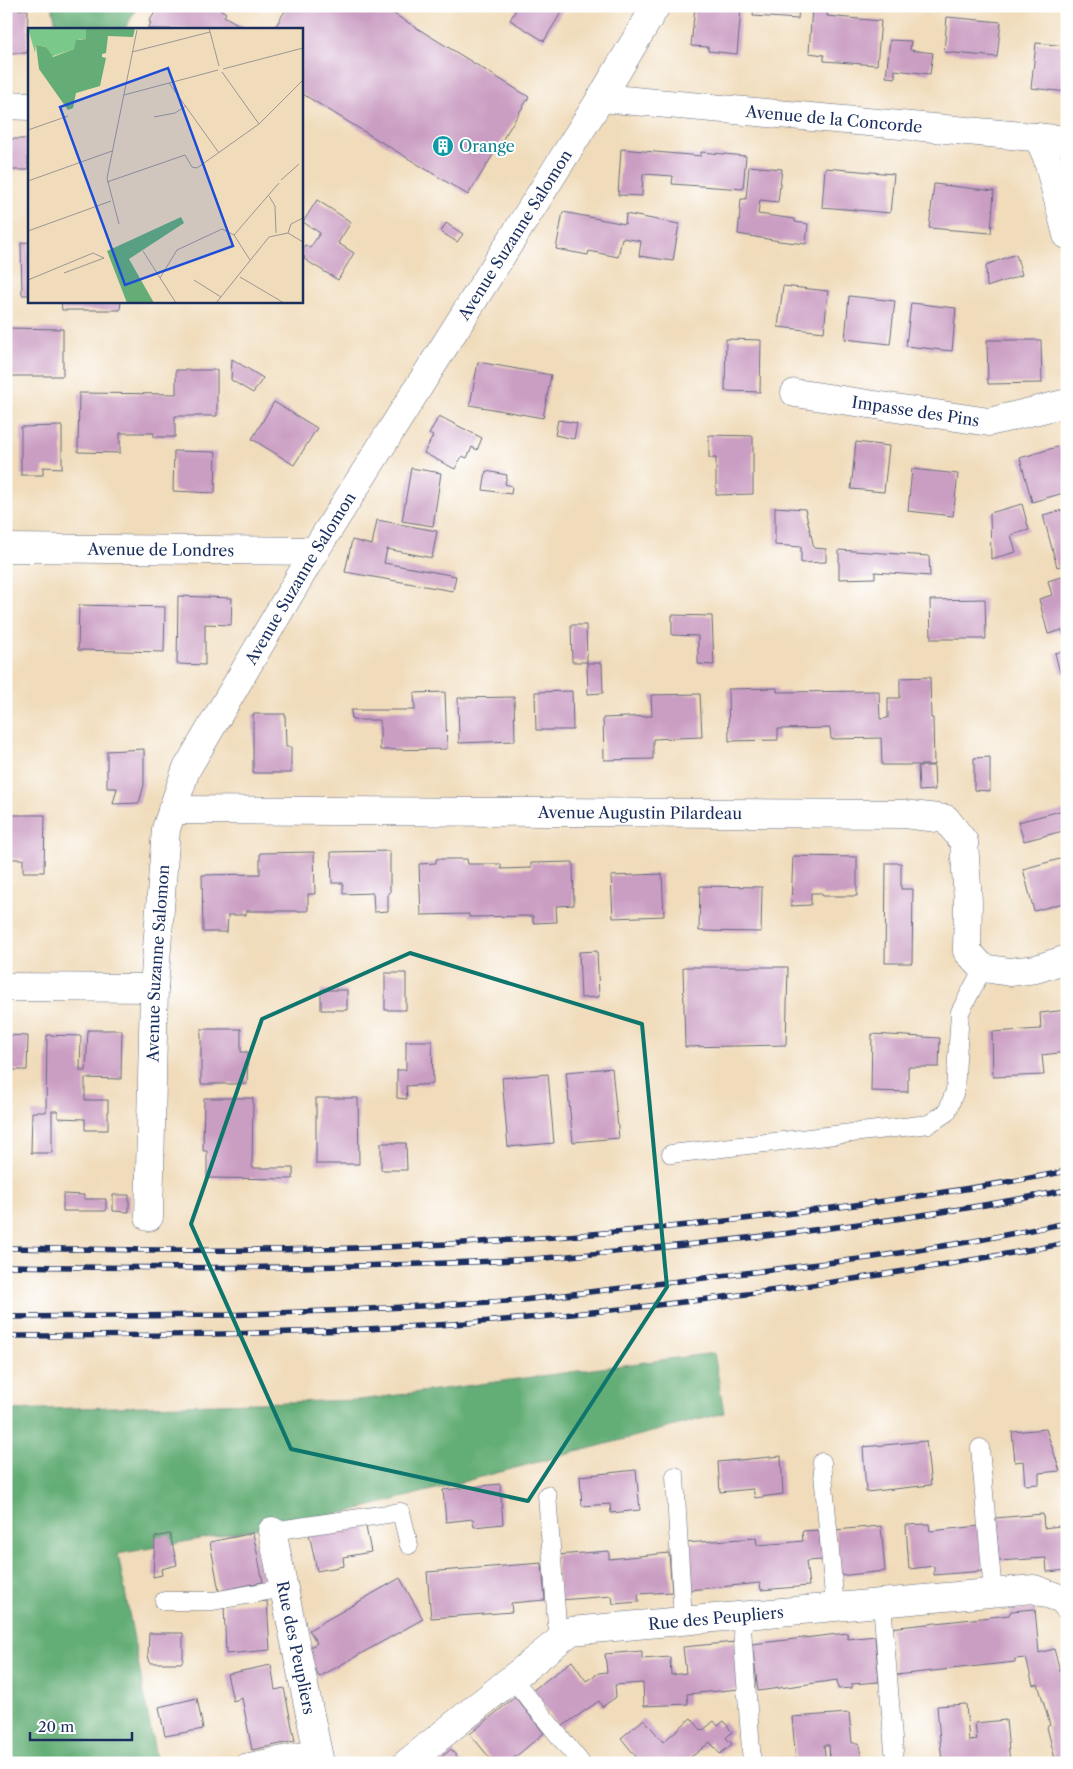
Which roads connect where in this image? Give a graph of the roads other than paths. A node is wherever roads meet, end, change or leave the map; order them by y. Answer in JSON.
{"nodes":[{"id":1,"x":656,"y":6,"type":"edge"},
{"id":2,"x":601,"y":98,"type":"junction"},
{"id":3,"x":6,"y":105,"type":"edge"},
{"id":4,"x":28,"y":106,"type":"edge"},
{"id":5,"x":1038,"y":137,"type":"junction"},
{"id":6,"x":1067,"y":140,"type":"edge"},
{"id":7,"x":1067,"y":235,"type":"edge"},
{"id":8,"x":795,"y":393,"type":"dead end"},
{"id":9,"x":1067,"y":403,"type":"edge"},
{"id":10,"x":6,"y":548,"type":"edge"},
{"id":11,"x":315,"y":550,"type":"junction"},
{"id":12,"x":172,"y":810,"type":"junction"},
{"id":13,"x":1067,"y":959,"type":"edge"},
{"id":14,"x":983,"y":968,"type":"junction"},
{"id":15,"x":6,"y":988,"type":"edge"},
{"id":16,"x":154,"y":988,"type":"junction"},
{"id":17,"x":671,"y":1154,"type":"dead end"},
{"id":18,"x":150,"y":1217,"type":"dead end"},
{"id":19,"x":980,"y":1448,"type":"dead end"},
{"id":20,"x":822,"y":1462,"type":"dead end"},
{"id":21,"x":675,"y":1476,"type":"dead end"},
{"id":22,"x":547,"y":1495,"type":"dead end"},
{"id":23,"x":272,"y":1531,"type":"joint"},
{"id":24,"x":409,"y":1545,"type":"dead end"},
{"id":25,"x":284,"y":1588,"type":"junction"},
{"id":26,"x":993,"y":1593,"type":"junction"},
{"id":27,"x":164,"y":1601,"type":"dead end"},
{"id":28,"x":882,"y":1603,"type":"junction"},
{"id":29,"x":1067,"y":1605,"type":"edge"},
{"id":30,"x":835,"y":1607,"type":"junction"},
{"id":31,"x":741,"y":1616,"type":"junction"},
{"id":32,"x":683,"y":1621,"type":"junction"},
{"id":33,"x":561,"y":1639,"type":"junction"},
{"id":34,"x":512,"y":1678,"type":"junction"},
{"id":35,"x":894,"y":1751,"type":"dead end"},
{"id":36,"x":319,"y":1755,"type":"edge"},
{"id":37,"x":244,"y":1763,"type":"edge"},
{"id":38,"x":407,"y":1763,"type":"edge"},
{"id":39,"x":581,"y":1763,"type":"edge"},
{"id":40,"x":752,"y":1763,"type":"edge"}],
"edges":[{"from":1,"to":2,"type":"street","name":"Avenue Suzanne Salomon"},
{"from":2,"to":5,"type":"street","name":"Avenue de la Concorde"},
{"from":2,"to":11,"type":"street","name":"Avenue Suzanne Salomon"},
{"from":3,"to":4,"type":"street"},
{"from":5,"to":6,"type":"street","name":"Avenue de la Concorde"},
{"from":5,"to":7,"type":"street"},
{"from":8,"to":9,"type":"street","name":"Impasse des Pins"},
{"from":10,"to":11,"type":"street","name":"Avenue de Londres"},
{"from":11,"to":12,"type":"street","name":"Avenue Suzanne Salomon"},
{"from":12,"to":14,"type":"street","name":"Avenue Augustin Pilardeau"},
{"from":12,"to":16,"type":"street","name":"Avenue Suzanne Salomon"},
{"from":13,"to":14,"type":"street"},
{"from":14,"to":17,"type":"lane"},
{"from":15,"to":16,"type":"street"},
{"from":16,"to":18,"type":"street","name":"Avenue Suzanne Salomon"},
{"from":19,"to":26,"type":"lane"},
{"from":20,"to":30,"type":"lane"},
{"from":21,"to":32,"type":"lane"},
{"from":22,"to":33,"type":"lane"},
{"from":23,"to":24,"type":"lane"},
{"from":23,"to":25,"type":"street","name":"Rue des Peupliers"},
{"from":25,"to":27,"type":"lane"},
{"from":25,"to":36,"type":"street","name":"Rue des Peupliers"},
{"from":26,"to":28,"type":"street","name":"Rue des Peupliers"},
{"from":26,"to":29,"type":"street","name":"Rue des Peupliers"},
{"from":28,"to":30,"type":"street","name":"Rue des Peupliers"},
{"from":28,"to":35,"type":"lane"},
{"from":30,"to":31,"type":"street","name":"Rue des Peupliers"},
{"from":31,"to":32,"type":"street","name":"Rue des Peupliers"},
{"from":31,"to":40,"type":"lane"},
{"from":32,"to":33,"type":"street","name":"Rue des Peupliers"},
{"from":33,"to":34,"type":"street","name":"Rue des Peupliers"},
{"from":34,"to":38,"type":"street","name":"Rue des Peupliers"},
{"from":34,"to":39,"type":"lane"},
{"from":36,"to":37,"type":"lane"}]}
